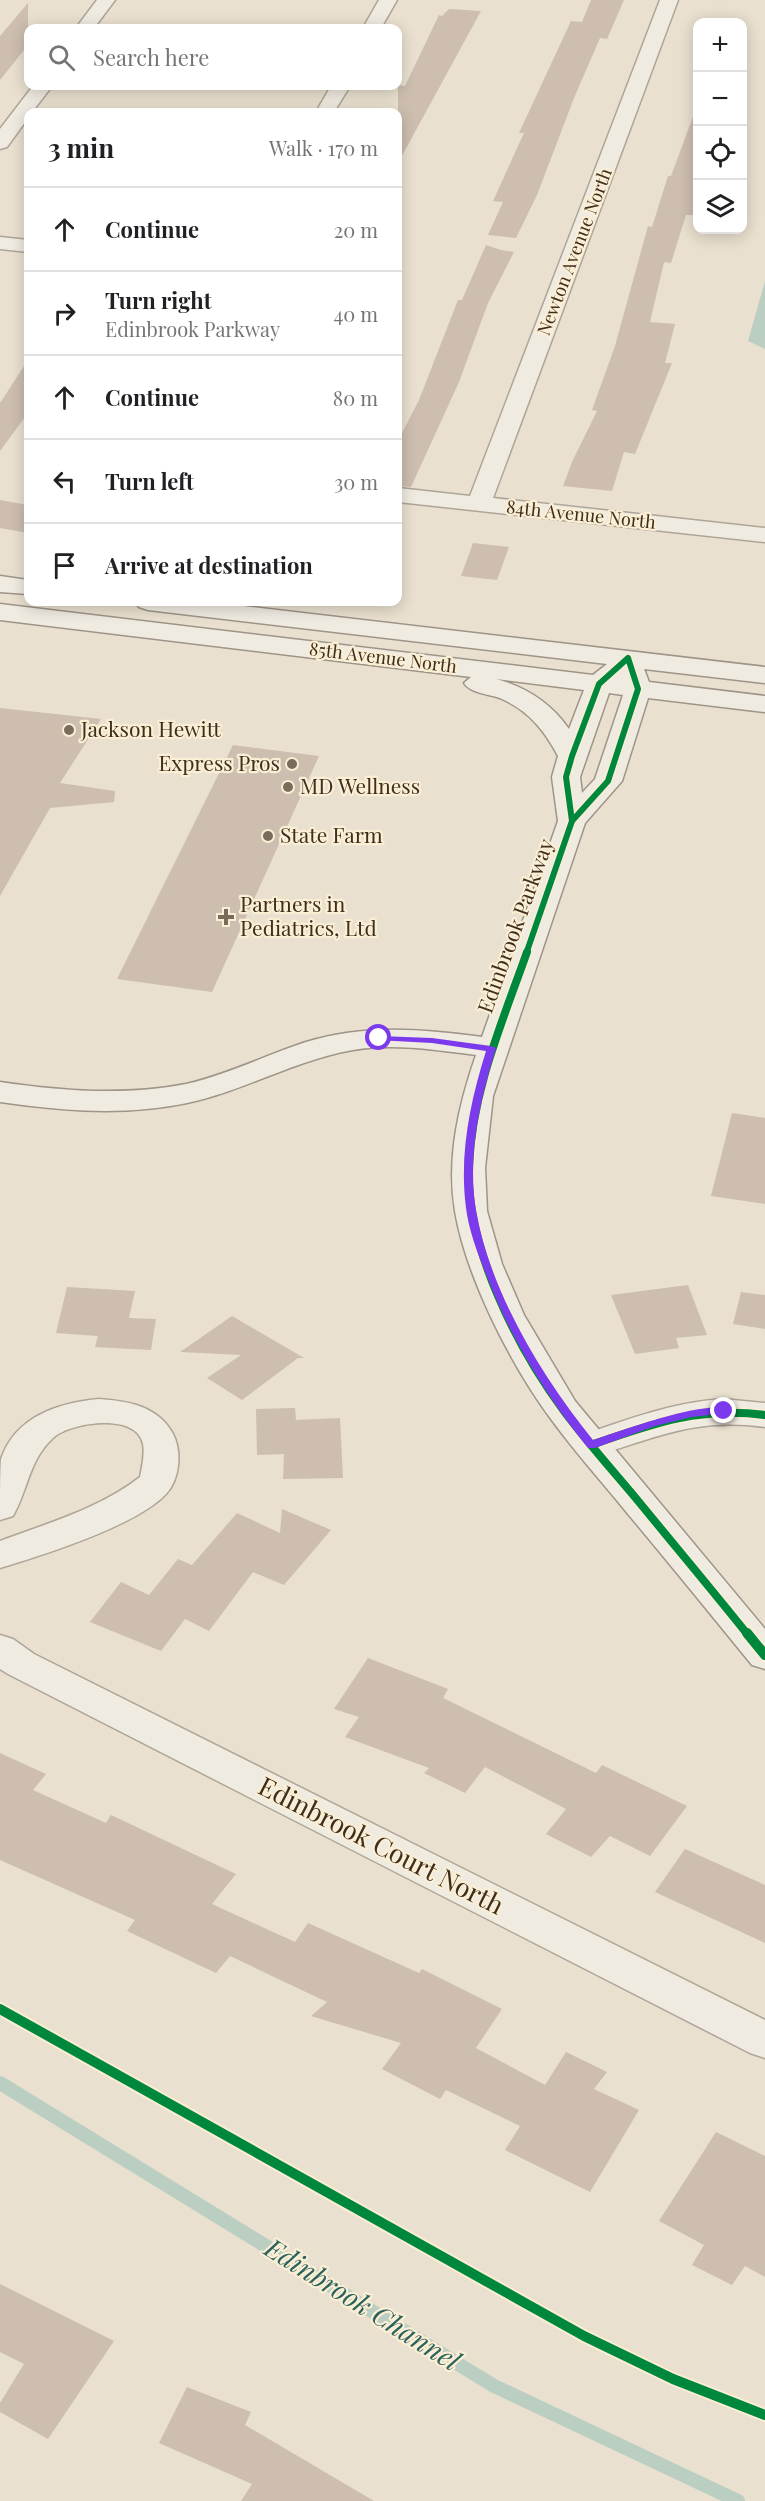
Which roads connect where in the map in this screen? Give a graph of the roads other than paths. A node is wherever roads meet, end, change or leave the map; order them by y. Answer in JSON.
{"nodes":[{"id":1,"x":106,"y":0,"type":"edge"},
{"id":2,"x":388,"y":0,"type":"edge"},
{"id":3,"x":669,"y":0,"type":"edge"},
{"id":4,"x":88,"y":24,"type":"edge"},
{"id":5,"x":374,"y":24,"type":"edge"},
{"id":6,"x":39,"y":90,"type":"edge"},
{"id":7,"x":338,"y":90,"type":"edge"},
{"id":8,"x":25,"y":108,"type":"edge"},
{"id":9,"x":327,"y":108,"type":"edge"},
{"id":10,"x":0,"y":109,"type":"edge"},
{"id":11,"x":23,"y":111,"type":"joint"},
{"id":12,"x":0,"y":143,"type":"edge"},
{"id":13,"x":0,"y":243,"type":"edge"},
{"id":14,"x":24,"y":246,"type":"edge"},
{"id":15,"x":402,"y":495,"type":"edge"},
{"id":16,"x":479,"y":503,"type":"junction"},
{"id":17,"x":765,"y":535,"type":"edge"},
{"id":18,"x":0,"y":584,"type":"edge"},
{"id":19,"x":24,"y":587,"type":"edge"},
{"id":20,"x":182,"y":606,"type":"edge"},
{"id":21,"x":0,"y":612,"type":"edge"},
{"id":22,"x":55,"y":619,"type":"junction"},
{"id":23,"x":628,"y":658,"type":"junction"},
{"id":24,"x":765,"y":675,"type":"edge"},
{"id":25,"x":599,"y":684,"type":"junction"},
{"id":26,"x":638,"y":689,"type":"junction"},
{"id":27,"x":765,"y":704,"type":"edge"},
{"id":28,"x":572,"y":756,"type":"junction"},
{"id":29,"x":572,"y":821,"type":"junction"},
{"id":30,"x":491,"y":1048,"type":"junction"},
{"id":31,"x":0,"y":1092,"type":"edge"},
{"id":32,"x":765,"y":1414,"type":"edge"},
{"id":33,"x":591,"y":1445,"type":"junction"},
{"id":34,"x":0,"y":1507,"type":"edge"},
{"id":35,"x":0,"y":1555,"type":"edge"},
{"id":36,"x":0,"y":1649,"type":"edge"},
{"id":37,"x":765,"y":1655,"type":"edge"},
{"id":38,"x":765,"y":2040,"type":"edge"}],
"edges":[{"from":1,"to":4,"type":"street"},
{"from":2,"to":5,"type":"street"},
{"from":3,"to":16,"type":"street","name":"Newton Avenue North"},
{"from":6,"to":8,"type":"street"},
{"from":7,"to":9,"type":"street"},
{"from":10,"to":11,"type":"street"},
{"from":11,"to":12,"type":"street"},
{"from":13,"to":14,"type":"street"},
{"from":15,"to":16,"type":"street","name":"84th Avenue North"},
{"from":16,"to":17,"type":"street","name":"84th Avenue North"},
{"from":18,"to":19,"type":"street"},
{"from":20,"to":23,"type":"street","name":"85th Avenue North"},
{"from":21,"to":22,"type":"street","name":"85th Avenue North"},
{"from":22,"to":25,"type":"street","name":"85th Avenue North"},
{"from":22,"to":28,"type":"street"},
{"from":23,"to":24,"type":"street","name":"85th Avenue North"},
{"from":23,"to":25,"type":"street","name":"Edinbrook Parkway"},
{"from":23,"to":26,"type":"street"},
{"from":25,"to":26,"type":"street","name":"85th Avenue North"},
{"from":25,"to":28,"type":"street","name":"Edinbrook Parkway"},
{"from":26,"to":27,"type":"street","name":"85th Avenue North"},
{"from":26,"to":29,"type":"street","name":"Edinbrook Parkway"},
{"from":28,"to":29,"type":"street","name":"Edinbrook Parkway"},
{"from":29,"to":30,"type":"street","name":"Edinbrook Parkway"},
{"from":30,"to":31,"type":"street"},
{"from":30,"to":33,"type":"street","name":"Edinbrook Parkway"},
{"from":32,"to":33,"type":"street"},
{"from":33,"to":37,"type":"street","name":"Edinbrook Parkway"},
{"from":34,"to":35,"type":"street"},
{"from":36,"to":38,"type":"street","name":"Edinbrook Court North"}]}
